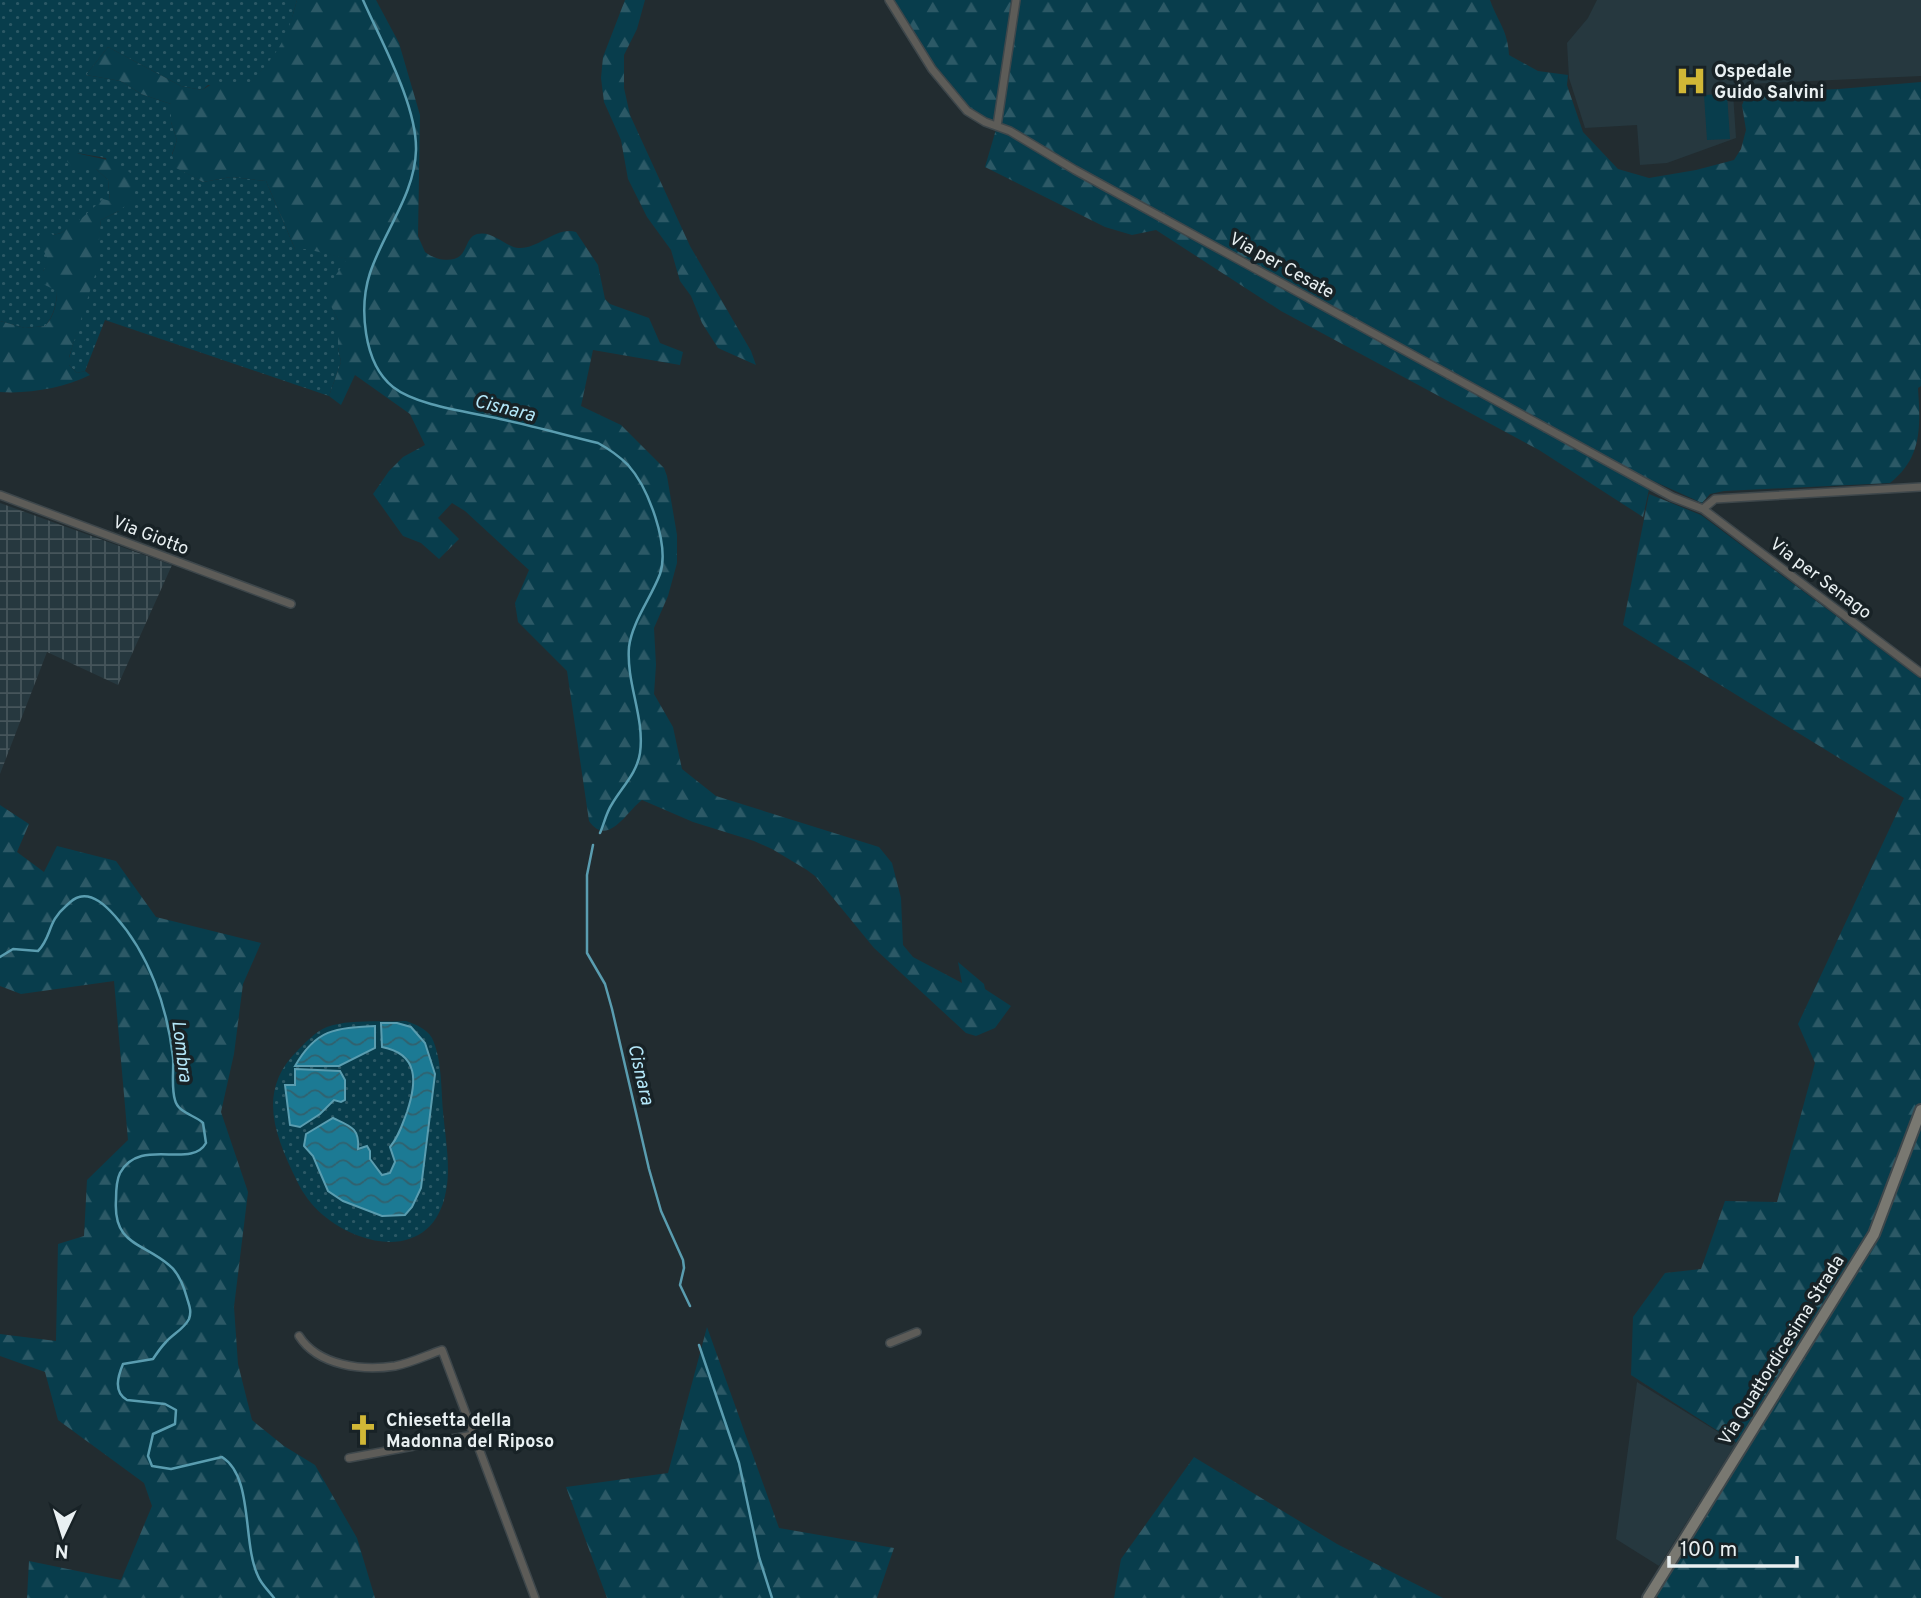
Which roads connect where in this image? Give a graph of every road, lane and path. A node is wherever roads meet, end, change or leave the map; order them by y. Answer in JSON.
{"nodes":[{"id":1,"x":889,"y":0,"type":"edge"},
{"id":2,"x":1016,"y":0,"type":"edge"},
{"id":3,"x":997,"y":126,"type":"junction"},
{"id":4,"x":1921,"y":488,"type":"edge"},
{"id":5,"x":0,"y":495,"type":"edge"},
{"id":6,"x":1703,"y":509,"type":"junction"},
{"id":7,"x":291,"y":604,"type":"dead end"},
{"id":8,"x":1921,"y":673,"type":"edge"},
{"id":9,"x":1921,"y":1110,"type":"edge"},
{"id":10,"x":917,"y":1332,"type":"dead end"},
{"id":11,"x":299,"y":1336,"type":"dead end"},
{"id":12,"x":890,"y":1343,"type":"dead end"},
{"id":13,"x":472,"y":1435,"type":"junction"},
{"id":14,"x":349,"y":1458,"type":"dead end"},
{"id":15,"x":535,"y":1598,"type":"edge"},
{"id":16,"x":1648,"y":1598,"type":"edge"}],
"edges":[{"from":1,"to":3,"type":"street","name":"Via per Cesate"},
{"from":2,"to":3,"type":"street"},
{"from":3,"to":6,"type":"street","name":"Via per Cesate"},
{"from":4,"to":6,"type":"street"},
{"from":5,"to":7,"type":"street","name":"Via Giotto"},
{"from":6,"to":8,"type":"street","name":"Via per Senago"},
{"from":9,"to":16,"type":"street","name":"Via Quattordicesima Strada"},
{"from":10,"to":12,"type":"street"},
{"from":11,"to":13,"type":"street"},
{"from":13,"to":14,"type":"street"},
{"from":13,"to":15,"type":"street"}]}
